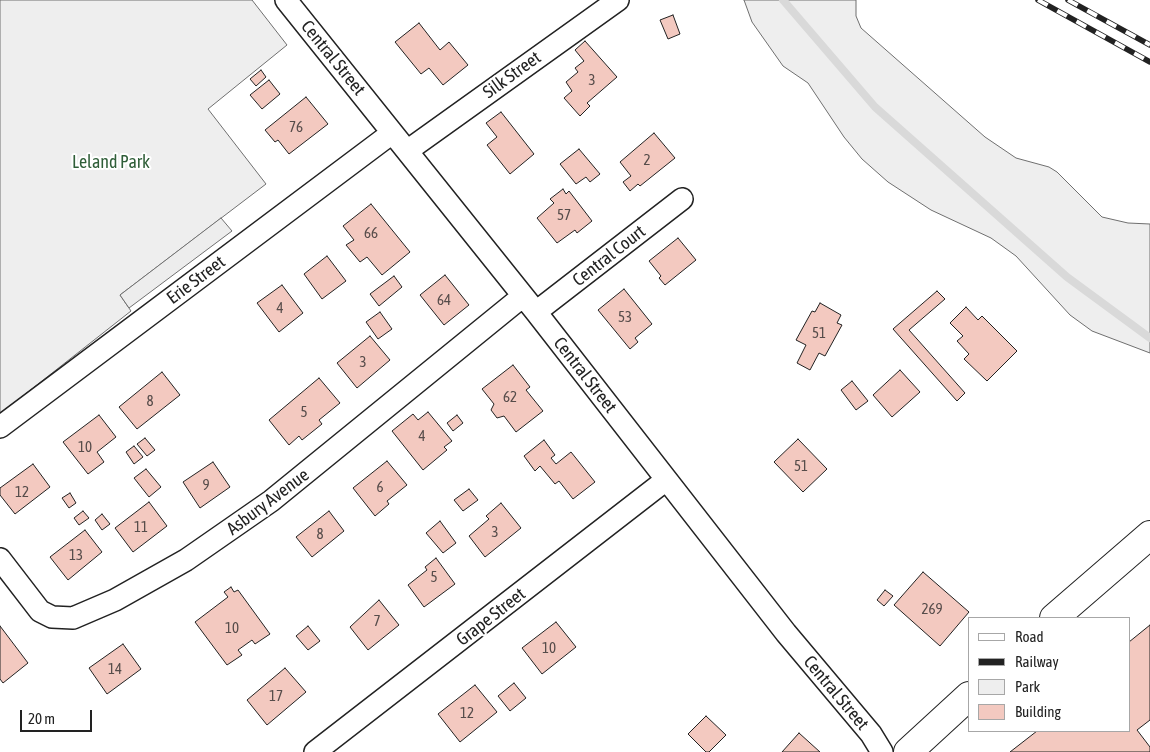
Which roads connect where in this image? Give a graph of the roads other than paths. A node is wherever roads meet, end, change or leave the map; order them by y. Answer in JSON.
{"nodes":[{"id":1,"x":286,"y":0,"type":"edge"},
{"id":2,"x":618,"y":0,"type":"edge"},
{"id":3,"x":392,"y":133,"type":"junction"},
{"id":4,"x":407,"y":151,"type":"junction"},
{"id":5,"x":682,"y":199,"type":"dead end"},
{"id":6,"x":530,"y":304,"type":"junction"},
{"id":7,"x":0,"y":427,"type":"edge"},
{"id":8,"x":666,"y":480,"type":"junction"},
{"id":9,"x":1150,"y":535,"type":"edge"},
{"id":10,"x":0,"y":559,"type":"edge"},
{"id":11,"x":1055,"y":617,"type":"edge"},
{"id":12,"x":968,"y":697,"type":"edge"},
{"id":13,"x":315,"y":752,"type":"edge"},
{"id":14,"x":882,"y":752,"type":"edge"},
{"id":15,"x":908,"y":752,"type":"edge"}],
"edges":[{"from":1,"to":3,"type":"street","name":"Central Street"},
{"from":2,"to":4,"type":"street","name":"Silk Street"},
{"from":3,"to":4,"type":"street","name":"Central Street"},
{"from":3,"to":7,"type":"street","name":"Erie Street"},
{"from":4,"to":6,"type":"street","name":"Central Street"},
{"from":5,"to":6,"type":"street","name":"Central Court"},
{"from":6,"to":8,"type":"street","name":"Central Street"},
{"from":6,"to":10,"type":"street","name":"Asbury Avenue"},
{"from":8,"to":13,"type":"street","name":"Grape Street"},
{"from":8,"to":14,"type":"street","name":"Central Street"},
{"from":9,"to":11,"type":"main road"},
{"from":12,"to":15,"type":"main road"}]}
